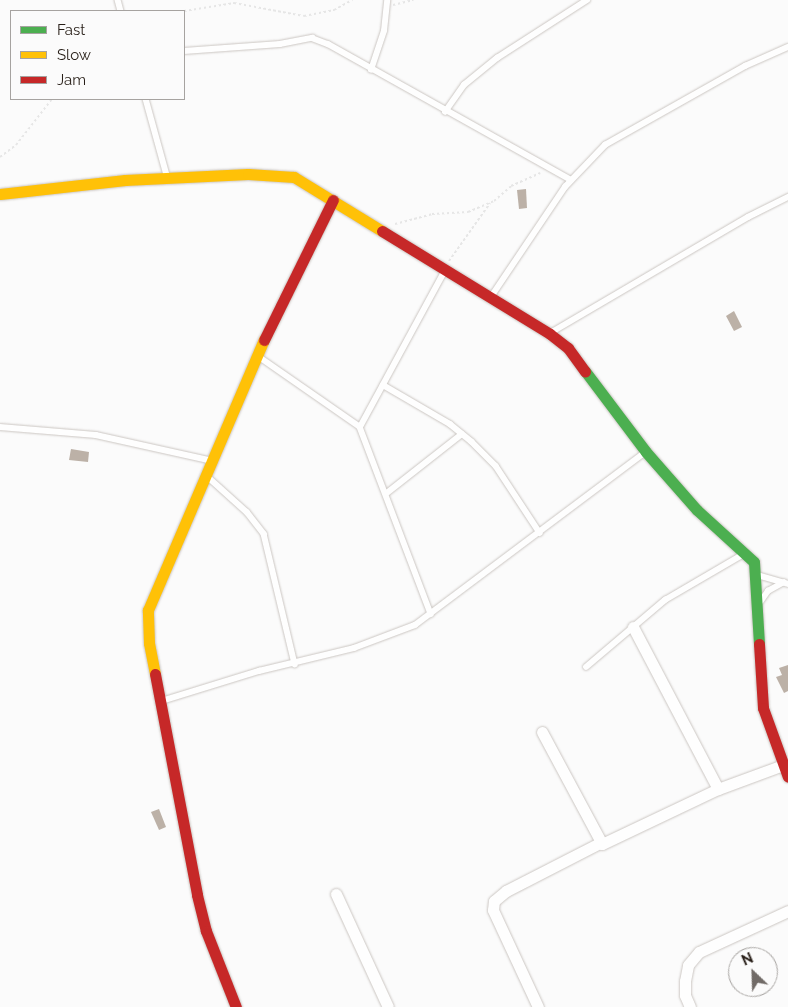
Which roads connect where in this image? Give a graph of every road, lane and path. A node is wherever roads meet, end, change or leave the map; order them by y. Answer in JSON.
{"nodes":[{"id":1,"x":352,"y":0,"type":"edge"},
{"id":2,"x":413,"y":0,"type":"edge"},
{"id":3,"x":586,"y":0,"type":"edge"},
{"id":4,"x":387,"y":3,"type":"edge"},
{"id":5,"x":185,"y":11,"type":"edge"},
{"id":6,"x":788,"y":47,"type":"edge"},
{"id":7,"x":185,"y":51,"type":"edge"},
{"id":8,"x":371,"y":70,"type":"junction"},
{"id":9,"x":51,"y":100,"type":"edge"},
{"id":10,"x":146,"y":100,"type":"edge"},
{"id":11,"x":445,"y":112,"type":"junction"},
{"id":12,"x":0,"y":157,"type":"edge"},
{"id":13,"x":550,"y":168,"type":"junction"},
{"id":14,"x":168,"y":178,"type":"junction"},
{"id":15,"x":571,"y":180,"type":"junction"},
{"id":16,"x":0,"y":194,"type":"edge"},
{"id":17,"x":788,"y":197,"type":"edge"},
{"id":18,"x":333,"y":200,"type":"junction"},
{"id":19,"x":490,"y":203,"type":"junction"},
{"id":20,"x":391,"y":224,"type":"dead end"},
{"id":21,"x":443,"y":272,"type":"junction"},
{"id":22,"x":490,"y":298,"type":"junction"},
{"id":23,"x":550,"y":334,"type":"junction"},
{"id":24,"x":257,"y":355,"type":"junction"},
{"id":25,"x":383,"y":385,"type":"junction"},
{"id":26,"x":0,"y":427,"type":"edge"},
{"id":27,"x":360,"y":427,"type":"junction"},
{"id":28,"x":462,"y":434,"type":"junction"},
{"id":29,"x":646,"y":452,"type":"junction"},
{"id":30,"x":209,"y":460,"type":"junction"},
{"id":31,"x":203,"y":473,"type":"junction"},
{"id":32,"x":387,"y":493,"type":"junction"},
{"id":33,"x":540,"y":533,"type":"junction"},
{"id":34,"x":746,"y":552,"type":"junction"},
{"id":35,"x":757,"y":575,"type":"junction"},
{"id":36,"x":786,"y":583,"type":"edge"},
{"id":37,"x":759,"y":605,"type":"junction"},
{"id":38,"x":431,"y":614,"type":"junction"},
{"id":39,"x":633,"y":627,"type":"junction"},
{"id":40,"x":295,"y":664,"type":"junction"},
{"id":41,"x":586,"y":667,"type":"dead end"},
{"id":42,"x":161,"y":701,"type":"junction"},
{"id":43,"x":542,"y":732,"type":"dead end"},
{"id":44,"x":783,"y":765,"type":"junction"},
{"id":45,"x":788,"y":777,"type":"edge"},
{"id":46,"x":718,"y":789,"type":"junction"},
{"id":47,"x":600,"y":843,"type":"junction"},
{"id":48,"x":336,"y":894,"type":"dead end"},
{"id":49,"x":788,"y":911,"type":"edge"},
{"id":50,"x":236,"y":1007,"type":"edge"},
{"id":51,"x":388,"y":1007,"type":"edge"},
{"id":52,"x":538,"y":1007,"type":"edge"},
{"id":53,"x":690,"y":1007,"type":"edge"}],
"edges":[{"from":1,"to":5,"type":"path"},
{"from":2,"to":4,"type":"path"},
{"from":3,"to":11,"type":"lane"},
{"from":4,"to":8,"type":"lane"},
{"from":6,"to":15,"type":"lane"},
{"from":7,"to":8,"type":"lane"},
{"from":8,"to":11,"type":"lane"},
{"from":9,"to":12,"type":"path"},
{"from":10,"to":14,"type":"lane"},
{"from":11,"to":13,"type":"lane"},
{"from":13,"to":15,"type":"lane"},
{"from":13,"to":19,"type":"path"},
{"from":14,"to":16,"type":"street"},
{"from":14,"to":18,"type":"street"},
{"from":15,"to":22,"type":"lane"},
{"from":17,"to":23,"type":"lane"},
{"from":18,"to":21,"type":"street"},
{"from":18,"to":24,"type":"street"},
{"from":19,"to":20,"type":"path"},
{"from":19,"to":21,"type":"path"},
{"from":21,"to":22,"type":"street"},
{"from":21,"to":25,"type":"lane"},
{"from":22,"to":23,"type":"street"},
{"from":23,"to":29,"type":"street"},
{"from":24,"to":27,"type":"lane"},
{"from":24,"to":30,"type":"street"},
{"from":25,"to":27,"type":"lane"},
{"from":25,"to":28,"type":"lane"},
{"from":26,"to":30,"type":"lane"},
{"from":27,"to":32,"type":"lane"},
{"from":28,"to":32,"type":"lane"},
{"from":28,"to":33,"type":"lane"},
{"from":29,"to":33,"type":"lane"},
{"from":29,"to":34,"type":"street"},
{"from":30,"to":31,"type":"street"},
{"from":31,"to":40,"type":"lane"},
{"from":31,"to":42,"type":"street"},
{"from":32,"to":38,"type":"lane"},
{"from":33,"to":38,"type":"lane"},
{"from":34,"to":35,"type":"street"},
{"from":34,"to":39,"type":"lane"},
{"from":35,"to":36,"type":"lane"},
{"from":35,"to":37,"type":"street"},
{"from":36,"to":37,"type":"lane"},
{"from":37,"to":44,"type":"street"},
{"from":38,"to":40,"type":"lane"},
{"from":39,"to":41,"type":"lane"},
{"from":39,"to":46,"type":"street"},
{"from":40,"to":42,"type":"lane"},
{"from":42,"to":50,"type":"street"},
{"from":43,"to":47,"type":"street"},
{"from":44,"to":45,"type":"street"},
{"from":44,"to":46,"type":"street"},
{"from":46,"to":47,"type":"street"},
{"from":47,"to":52,"type":"street"},
{"from":48,"to":51,"type":"street"},
{"from":49,"to":53,"type":"street"}]}
